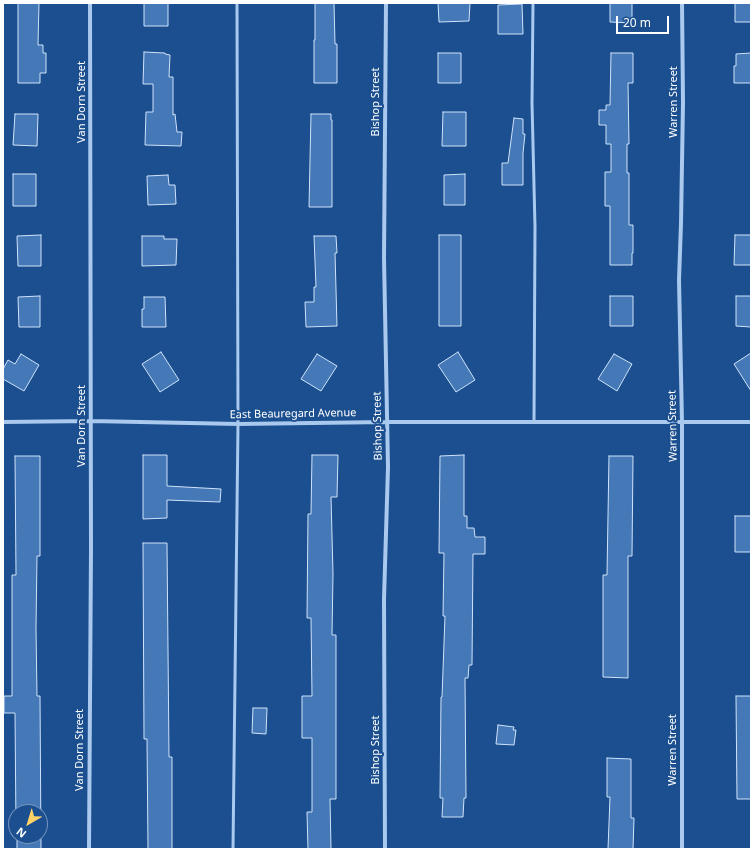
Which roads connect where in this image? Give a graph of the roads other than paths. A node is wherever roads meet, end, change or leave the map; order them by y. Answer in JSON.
{"nodes":[{"id":1,"x":90,"y":3,"type":"edge"},
{"id":2,"x":237,"y":3,"type":"edge"},
{"id":3,"x":386,"y":3,"type":"edge"},
{"id":4,"x":533,"y":3,"type":"edge"},
{"id":5,"x":682,"y":3,"type":"edge"},
{"id":6,"x":3,"y":422,"type":"edge"},
{"id":7,"x":91,"y":422,"type":"junction"},
{"id":8,"x":387,"y":422,"type":"junction"},
{"id":9,"x":534,"y":422,"type":"junction"},
{"id":10,"x":751,"y":422,"type":"edge"},
{"id":11,"x":682,"y":423,"type":"junction"},
{"id":12,"x":238,"y":424,"type":"junction"},
{"id":13,"x":89,"y":849,"type":"edge"},
{"id":14,"x":233,"y":849,"type":"edge"},
{"id":15,"x":385,"y":849,"type":"edge"},
{"id":16,"x":682,"y":849,"type":"edge"}],
"edges":[{"from":1,"to":7,"type":"street","name":"Van Dorn Street"},
{"from":2,"to":12,"type":"lane"},
{"from":3,"to":8,"type":"street","name":"Bishop Street"},
{"from":4,"to":9,"type":"lane"},
{"from":5,"to":11,"type":"street","name":"Warren Street"},
{"from":6,"to":7,"type":"street","name":"East Beauregard Avenue"},
{"from":7,"to":12,"type":"street","name":"East Beauregard Avenue"},
{"from":7,"to":13,"type":"street","name":"Van Dorn Street"},
{"from":8,"to":9,"type":"street","name":"East Beauregard Avenue"},
{"from":8,"to":12,"type":"street","name":"East Beauregard Avenue"},
{"from":8,"to":15,"type":"street","name":"Bishop Street"},
{"from":9,"to":11,"type":"street","name":"East Beauregard Avenue"},
{"from":10,"to":11,"type":"street","name":"East Beauregard Avenue"},
{"from":11,"to":16,"type":"street","name":"Warren Street"},
{"from":12,"to":14,"type":"lane"}]}
